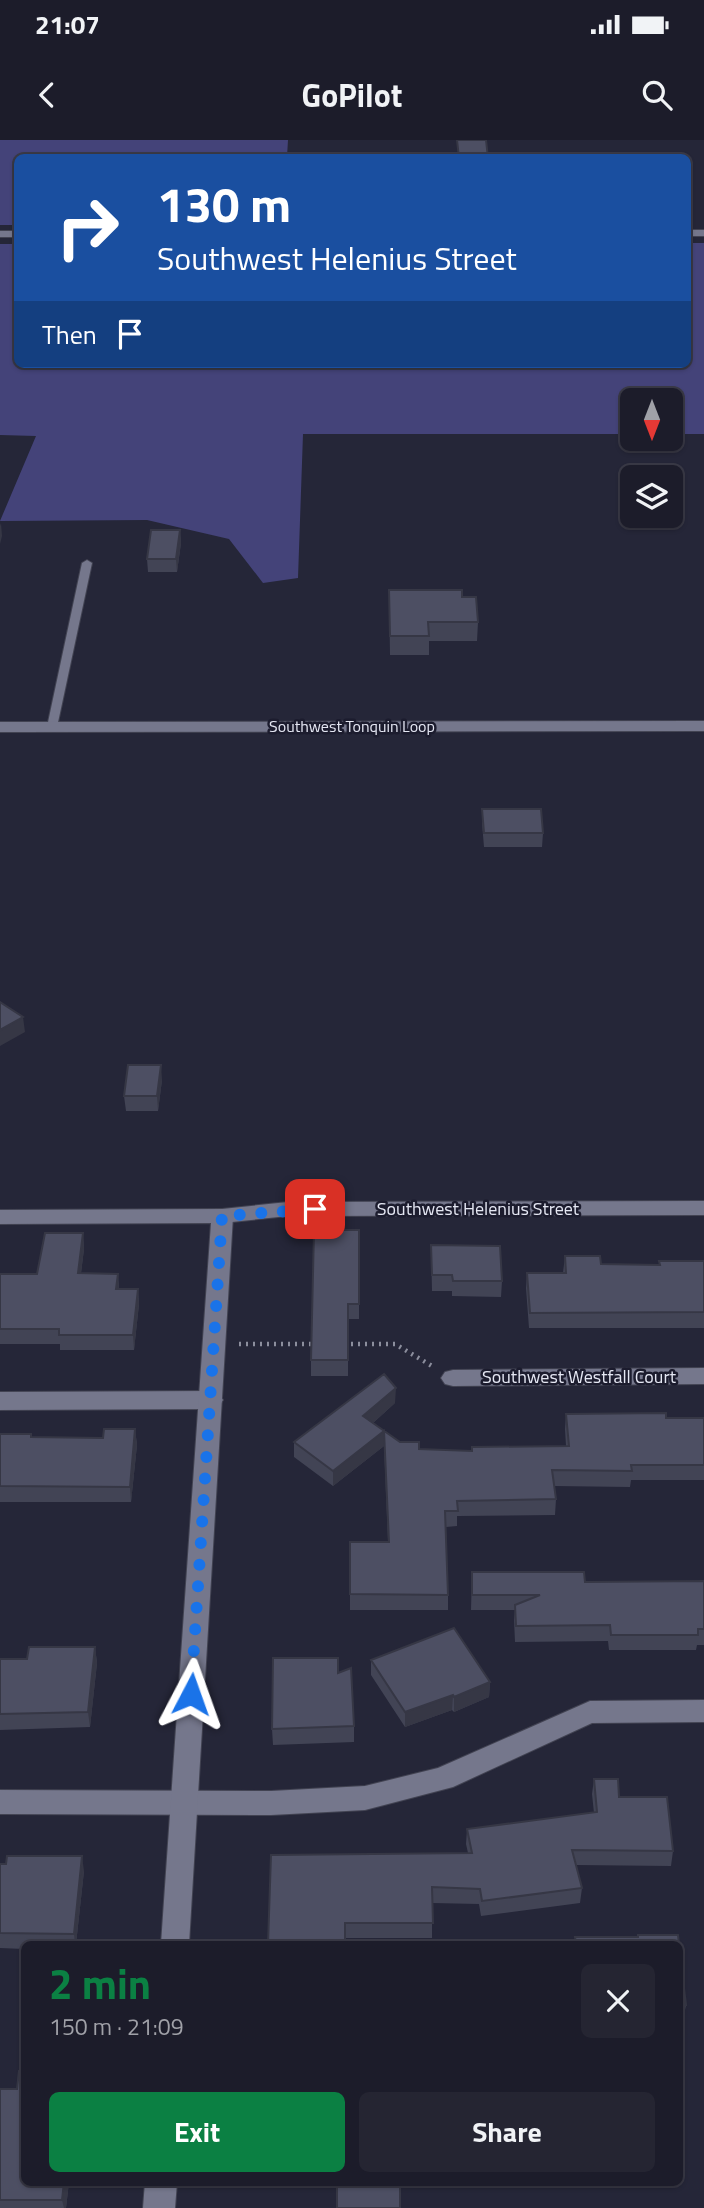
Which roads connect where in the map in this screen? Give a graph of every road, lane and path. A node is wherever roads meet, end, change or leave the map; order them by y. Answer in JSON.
{"nodes":[{"id":1,"x":87,"y":563,"type":"dead end"},
{"id":2,"x":704,"y":726,"type":"edge"},
{"id":3,"x":0,"y":727,"type":"edge"},
{"id":4,"x":52,"y":727,"type":"junction"},
{"id":5,"x":704,"y":1208,"type":"edge"},
{"id":6,"x":222,"y":1216,"type":"junction"},
{"id":7,"x":0,"y":1217,"type":"edge"},
{"id":8,"x":214,"y":1343,"type":"junction"},
{"id":9,"x":325,"y":1344,"type":"edge"},
{"id":10,"x":339,"y":1344,"type":"edge"},
{"id":11,"x":704,"y":1376,"type":"edge"},
{"id":12,"x":453,"y":1378,"type":"joint"},
{"id":13,"x":211,"y":1400,"type":"junction"},
{"id":14,"x":0,"y":1401,"type":"edge"},
{"id":15,"x":704,"y":1711,"type":"edge"},
{"id":16,"x":184,"y":1801,"type":"junction"},
{"id":17,"x":0,"y":1802,"type":"edge"},
{"id":18,"x":175,"y":1941,"type":"edge"},
{"id":19,"x":161,"y":2186,"type":"edge"},
{"id":20,"x":159,"y":2208,"type":"edge"}],
"edges":[{"from":1,"to":4,"type":"lane"},
{"from":2,"to":4,"type":"street","name":"Southwest Tonquin Loop"},
{"from":3,"to":4,"type":"street","name":"Southwest Tonquin Loop"},
{"from":5,"to":6,"type":"street","name":"Southwest Helenius Street"},
{"from":6,"to":7,"type":"street","name":"Southwest Helenius Street"},
{"from":6,"to":8,"type":"street"},
{"from":8,"to":9,"type":"path"},
{"from":8,"to":13,"type":"street"},
{"from":10,"to":12,"type":"path"},
{"from":11,"to":12,"type":"street","name":"Southwest Westfall Court"},
{"from":13,"to":14,"type":"street"},
{"from":13,"to":16,"type":"street"},
{"from":15,"to":16,"type":"street"},
{"from":16,"to":17,"type":"street"},
{"from":16,"to":18,"type":"street"},
{"from":19,"to":20,"type":"street"}]}
